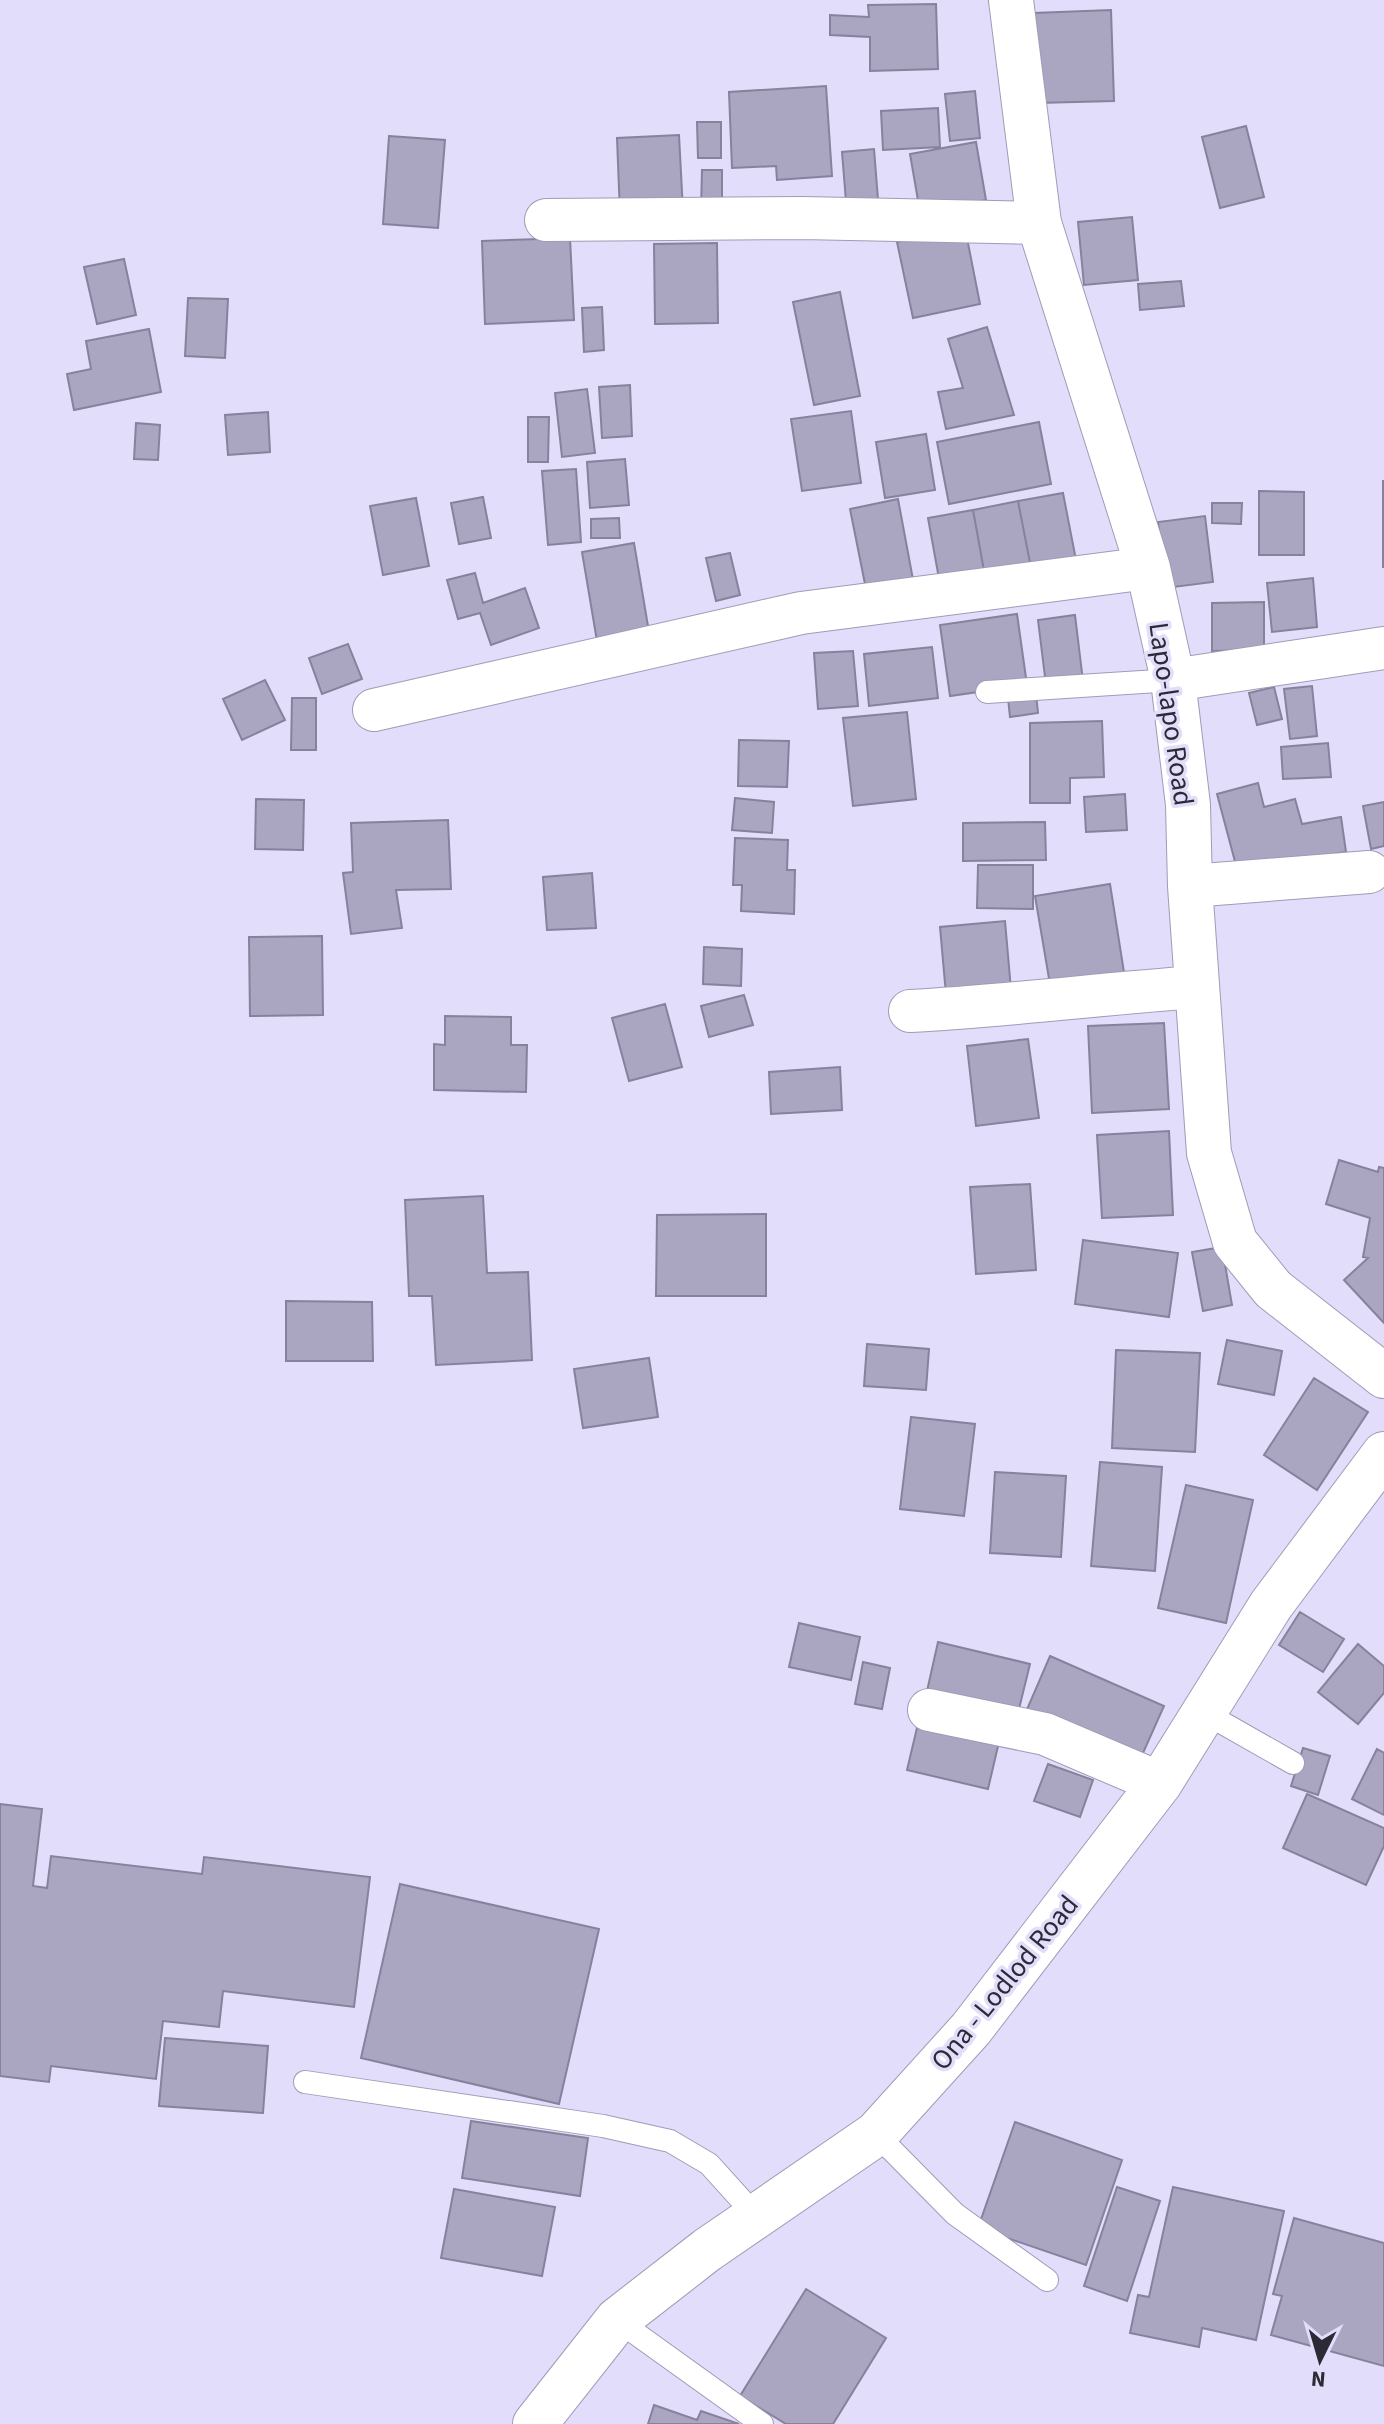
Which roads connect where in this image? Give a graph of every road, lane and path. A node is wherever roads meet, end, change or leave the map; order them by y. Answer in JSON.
{"nodes":[{"id":1,"x":1011,"y":0,"type":"edge"},
{"id":2,"x":546,"y":220,"type":"dead end"},
{"id":3,"x":1039,"y":223,"type":"junction"},
{"id":4,"x":1148,"y":568,"type":"junction"},
{"id":5,"x":1384,"y":648,"type":"edge"},
{"id":6,"x":1173,"y":680,"type":"junction"},
{"id":7,"x":987,"y":692,"type":"dead end"},
{"id":8,"x":374,"y":710,"type":"dead end"},
{"id":9,"x":1369,"y":872,"type":"dead end"},
{"id":10,"x":1190,"y":886,"type":"junction"},
{"id":11,"x":1196,"y":987,"type":"junction"},
{"id":12,"x":910,"y":1011,"type":"dead end"},
{"id":13,"x":1384,"y":1376,"type":"edge"},
{"id":14,"x":1384,"y":1454,"type":"edge"},
{"id":15,"x":929,"y":1710,"type":"dead end"},
{"id":16,"x":1205,"y":1713,"type":"junction"},
{"id":17,"x":1293,"y":1763,"type":"dead end"},
{"id":18,"x":1160,"y":1783,"type":"junction"},
{"id":19,"x":305,"y":2082,"type":"dead end"},
{"id":20,"x":876,"y":2134,"type":"junction"},
{"id":21,"x":756,"y":2216,"type":"junction"},
{"id":22,"x":1047,"y":2280,"type":"dead end"},
{"id":23,"x":617,"y":2320,"type":"junction"},
{"id":24,"x":535,"y":2424,"type":"edge"},
{"id":25,"x":762,"y":2424,"type":"edge"}],
"edges":[{"from":1,"to":3,"type":"street","name":"Lapo-lapo Road"},
{"from":2,"to":3,"type":"street"},
{"from":3,"to":4,"type":"street","name":"Lapo-lapo Road"},
{"from":4,"to":6,"type":"street","name":"Lapo-lapo Road"},
{"from":4,"to":8,"type":"street"},
{"from":5,"to":6,"type":"street"},
{"from":6,"to":7,"type":"lane"},
{"from":6,"to":10,"type":"street","name":"Lapo-lapo Road"},
{"from":9,"to":10,"type":"street"},
{"from":10,"to":11,"type":"street","name":"Lapo-lapo Road"},
{"from":11,"to":12,"type":"street"},
{"from":11,"to":13,"type":"street","name":"Lapo-lapo Road"},
{"from":14,"to":16,"type":"street","name":"Ona - Lodlod Road"},
{"from":15,"to":18,"type":"street"},
{"from":16,"to":17,"type":"lane"},
{"from":16,"to":18,"type":"street","name":"Ona - Lodlod Road"},
{"from":18,"to":20,"type":"street","name":"Ona - Lodlod Road"},
{"from":19,"to":21,"type":"lane"},
{"from":20,"to":21,"type":"street","name":"Ona - Lodlod Road"},
{"from":20,"to":22,"type":"lane"},
{"from":21,"to":23,"type":"street","name":"Ona - Lodlod Road"},
{"from":23,"to":24,"type":"street","name":"Ona - Lodlod Road"},
{"from":23,"to":25,"type":"lane"}]}
